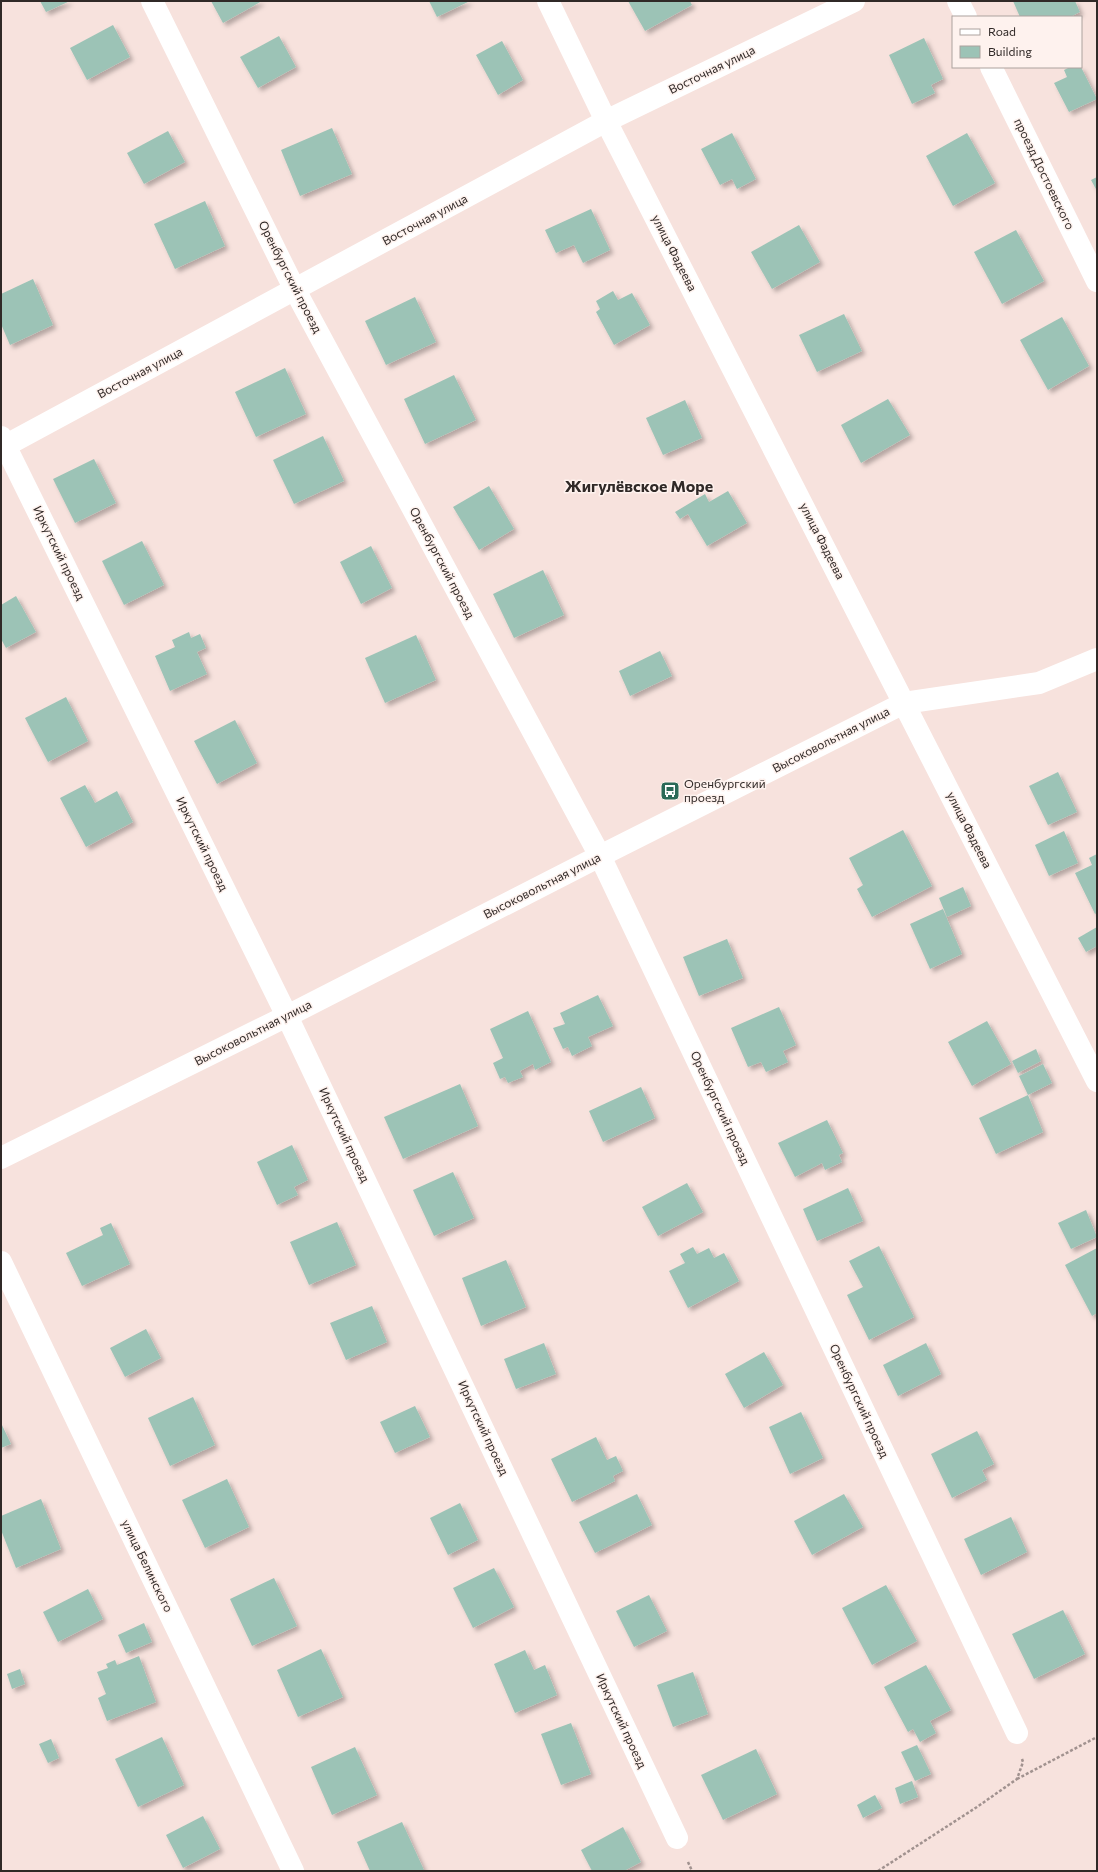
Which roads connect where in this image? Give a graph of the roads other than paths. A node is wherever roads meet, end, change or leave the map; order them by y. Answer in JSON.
{"nodes":[{"id":1,"x":152,"y":1,"type":"edge"},
{"id":2,"x":548,"y":1,"type":"edge"},
{"id":3,"x":854,"y":1,"type":"edge"},
{"id":4,"x":958,"y":1,"type":"edge"},
{"id":5,"x":966,"y":16,"type":"edge"},
{"id":6,"x":991,"y":68,"type":"edge"},
{"id":7,"x":606,"y":121,"type":"junction"},
{"id":8,"x":1097,"y":281,"type":"edge"},
{"id":9,"x":295,"y":290,"type":"junction"},
{"id":10,"x":2,"y":444,"type":"edge"},
{"id":11,"x":1097,"y":659,"type":"edge"},
{"id":12,"x":904,"y":703,"type":"junction"},
{"id":13,"x":600,"y":856,"type":"junction"},
{"id":14,"x":287,"y":1016,"type":"junction"},
{"id":15,"x":1097,"y":1081,"type":"edge"},
{"id":16,"x":1,"y":1158,"type":"edge"},
{"id":17,"x":1,"y":1262,"type":"edge"},
{"id":18,"x":1017,"y":1733,"type":"road end"},
{"id":19,"x":677,"y":1838,"type":"dead end"},
{"id":20,"x":293,"y":1871,"type":"edge"}],
"edges":[{"from":1,"to":9,"type":"street","name":"Оренбургский проезд"},
{"from":2,"to":7,"type":"street","name":"улица Фадеева"},
{"from":3,"to":7,"type":"street","name":"Восточная улица"},
{"from":4,"to":5,"type":"street"},
{"from":6,"to":8,"type":"street","name":"проезд Достоевского"},
{"from":7,"to":9,"type":"street","name":"Восточная улица"},
{"from":7,"to":12,"type":"street","name":"улица Фадеева"},
{"from":9,"to":10,"type":"street","name":"Восточная улица"},
{"from":9,"to":13,"type":"street","name":"Оренбургский проезд"},
{"from":10,"to":14,"type":"street","name":"Иркутский проезд"},
{"from":11,"to":12,"type":"street","name":"Высоковольтная улица"},
{"from":12,"to":13,"type":"street","name":"Высоковольтная улица"},
{"from":12,"to":15,"type":"street","name":"улица Фадеева"},
{"from":13,"to":14,"type":"street","name":"Высоковольтная улица"},
{"from":13,"to":18,"type":"street","name":"Оренбургский проезд"},
{"from":14,"to":16,"type":"street","name":"Высоковольтная улица"},
{"from":14,"to":19,"type":"street","name":"Иркутский проезд"},
{"from":17,"to":20,"type":"street","name":"улица Белинского"}]}
